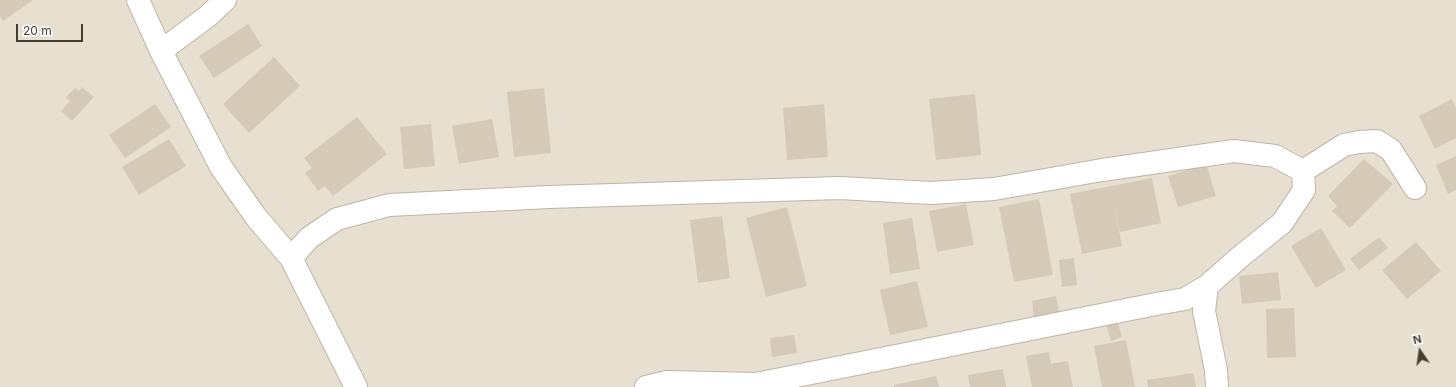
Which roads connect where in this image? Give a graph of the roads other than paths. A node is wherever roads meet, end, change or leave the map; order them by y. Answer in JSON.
{"nodes":[{"id":1,"x":138,"y":0,"type":"edge"},
{"id":2,"x":226,"y":0,"type":"edge"},
{"id":3,"x":161,"y":51,"type":"junction"},
{"id":4,"x":1303,"y":171,"type":"junction"},
{"id":5,"x":1415,"y":188,"type":"dead end"},
{"id":6,"x":292,"y":258,"type":"junction"},
{"id":7,"x":1207,"y":286,"type":"junction"},
{"id":8,"x":356,"y":387,"type":"edge"},
{"id":9,"x":646,"y":387,"type":"edge"},
{"id":10,"x":1217,"y":387,"type":"edge"}],
"edges":[{"from":1,"to":3,"type":"street"},
{"from":2,"to":3,"type":"street"},
{"from":3,"to":6,"type":"street"},
{"from":4,"to":5,"type":"street"},
{"from":4,"to":6,"type":"street"},
{"from":4,"to":7,"type":"street"},
{"from":6,"to":8,"type":"street"},
{"from":7,"to":9,"type":"street"},
{"from":7,"to":10,"type":"street"}]}
